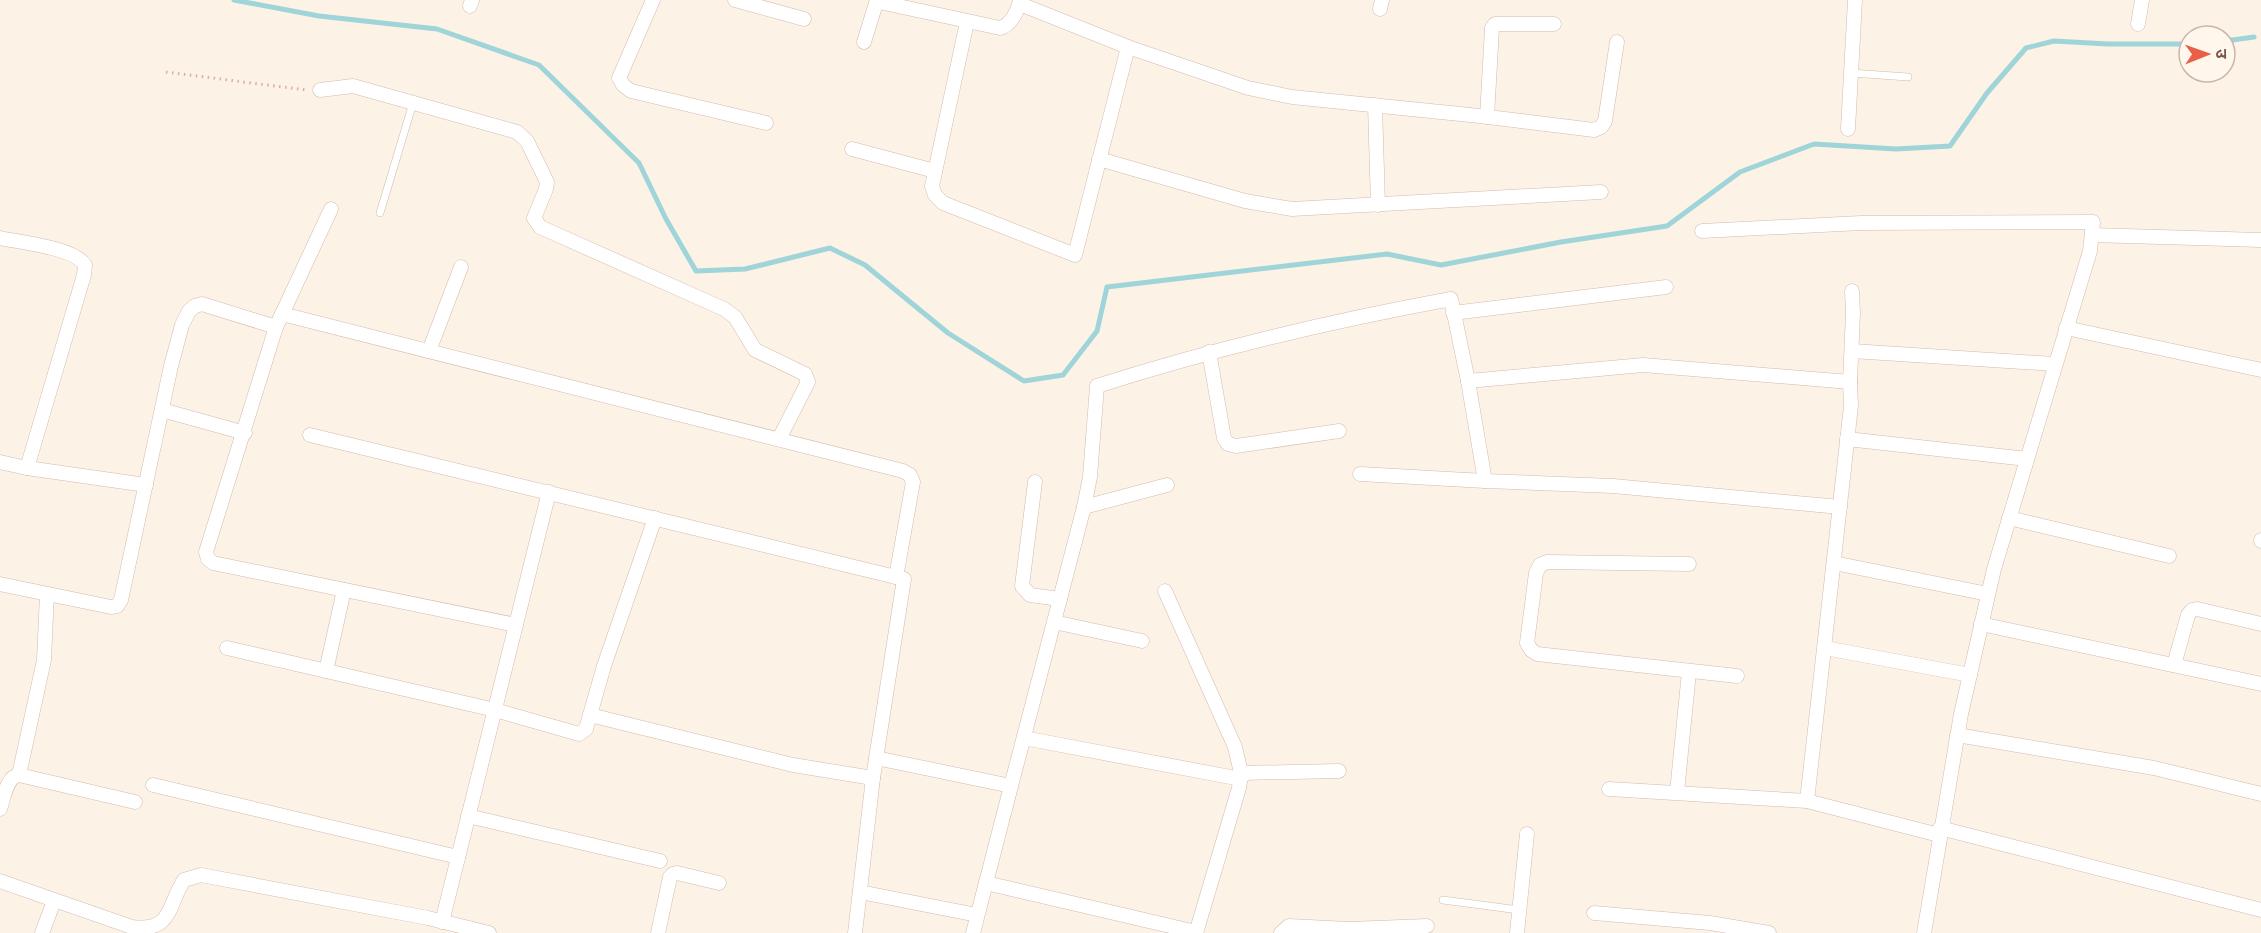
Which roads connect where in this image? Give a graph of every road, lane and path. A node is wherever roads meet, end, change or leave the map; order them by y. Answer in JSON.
{"nodes":[{"id":1,"x":653,"y":0,"type":"edge"},
{"id":2,"x":735,"y":0,"type":"edge"},
{"id":3,"x":879,"y":0,"type":"edge"},
{"id":4,"x":1855,"y":0,"type":"edge"},
{"id":5,"x":2142,"y":0,"type":"edge"},
{"id":6,"x":1020,"y":2,"type":"edge"},
{"id":7,"x":804,"y":19,"type":"dead end"},
{"id":8,"x":967,"y":21,"type":"junction"},
{"id":9,"x":1554,"y":24,"type":"dead end"},
{"id":10,"x":2138,"y":24,"type":"dead end"},
{"id":11,"x":864,"y":42,"type":"dead end"},
{"id":12,"x":1617,"y":42,"type":"dead end"},
{"id":13,"x":1128,"y":47,"type":"junction"},
{"id":14,"x":166,"y":72,"type":"dead end"},
{"id":15,"x":1851,"y":73,"type":"junction"},
{"id":16,"x":1908,"y":77,"type":"dead end"},
{"id":17,"x":320,"y":90,"type":"joint"},
{"id":18,"x":412,"y":103,"type":"junction"},
{"id":19,"x":1375,"y":105,"type":"junction"},
{"id":20,"x":1487,"y":117,"type":"junction"},
{"id":21,"x":766,"y":123,"type":"dead end"},
{"id":22,"x":1848,"y":129,"type":"dead end"},
{"id":23,"x":852,"y":149,"type":"dead end"},
{"id":24,"x":1099,"y":159,"type":"junction"},
{"id":25,"x":935,"y":171,"type":"junction"},
{"id":26,"x":1601,"y":192,"type":"dead end"},
{"id":27,"x":1378,"y":205,"type":"junction"},
{"id":28,"x":331,"y":210,"type":"dead end"},
{"id":29,"x":380,"y":213,"type":"dead end"},
{"id":30,"x":1702,"y":231,"type":"dead end"},
{"id":31,"x":2092,"y":235,"type":"junction"},
{"id":32,"x":0,"y":238,"type":"edge"},
{"id":33,"x":2261,"y":240,"type":"edge"},
{"id":34,"x":461,"y":267,"type":"dead end"},
{"id":35,"x":1666,"y":287,"type":"dead end"},
{"id":36,"x":1852,"y":291,"type":"dead end"},
{"id":37,"x":1453,"y":313,"type":"junction"},
{"id":38,"x":282,"y":314,"type":"junction"},
{"id":39,"x":276,"y":327,"type":"junction"},
{"id":40,"x":2066,"y":328,"type":"junction"},
{"id":41,"x":429,"y":351,"type":"junction"},
{"id":42,"x":1852,"y":351,"type":"junction"},
{"id":43,"x":1209,"y":352,"type":"junction"},
{"id":44,"x":2055,"y":364,"type":"junction"},
{"id":45,"x":2261,"y":370,"type":"edge"},
{"id":46,"x":1468,"y":381,"type":"junction"},
{"id":47,"x":1850,"y":382,"type":"junction"},
{"id":48,"x":162,"y":410,"type":"junction"},
{"id":49,"x":1339,"y":431,"type":"dead end"},
{"id":50,"x":245,"y":433,"type":"junction"},
{"id":51,"x":310,"y":435,"type":"dead end"},
{"id":52,"x":778,"y":439,"type":"junction"},
{"id":53,"x":1847,"y":439,"type":"junction"},
{"id":54,"x":2027,"y":459,"type":"junction"},
{"id":55,"x":0,"y":462,"type":"edge"},
{"id":56,"x":27,"y":468,"type":"junction"},
{"id":57,"x":1360,"y":474,"type":"dead end"},
{"id":58,"x":1485,"y":481,"type":"junction"},
{"id":59,"x":1035,"y":482,"type":"dead end"},
{"id":60,"x":146,"y":484,"type":"junction"},
{"id":61,"x":1167,"y":485,"type":"dead end"},
{"id":62,"x":549,"y":492,"type":"junction"},
{"id":63,"x":1084,"y":507,"type":"junction"},
{"id":64,"x":1840,"y":507,"type":"junction"},
{"id":65,"x":655,"y":518,"type":"junction"},
{"id":66,"x":2009,"y":518,"type":"junction"},
{"id":67,"x":2169,"y":556,"type":"dead end"},
{"id":68,"x":1834,"y":563,"type":"junction"},
{"id":69,"x":1689,"y":564,"type":"dead end"},
{"id":70,"x":897,"y":577,"type":"junction"},
{"id":71,"x":0,"y":584,"type":"edge"},
{"id":72,"x":344,"y":590,"type":"junction"},
{"id":73,"x":1164,"y":591,"type":"dead end"},
{"id":74,"x":47,"y":594,"type":"junction"},
{"id":75,"x":1988,"y":594,"type":"junction"},
{"id":76,"x":1060,"y":599,"type":"junction"},
{"id":77,"x":1054,"y":622,"type":"junction"},
{"id":78,"x":1981,"y":624,"type":"junction"},
{"id":79,"x":2261,"y":624,"type":"edge"},
{"id":80,"x":516,"y":625,"type":"junction"},
{"id":81,"x":1142,"y":641,"type":"dead end"},
{"id":82,"x":227,"y":648,"type":"dead end"},
{"id":83,"x":1825,"y":648,"type":"junction"},
{"id":84,"x":2175,"y":665,"type":"junction"},
{"id":85,"x":326,"y":671,"type":"junction"},
{"id":86,"x":1689,"y":672,"type":"junction"},
{"id":87,"x":1970,"y":675,"type":"junction"},
{"id":88,"x":1737,"y":676,"type":"dead end"},
{"id":89,"x":2261,"y":684,"type":"edge"},
{"id":90,"x":495,"y":710,"type":"junction"},
{"id":91,"x":590,"y":715,"type":"junction"},
{"id":92,"x":1957,"y":735,"type":"junction"},
{"id":93,"x":1024,"y":738,"type":"junction"},
{"id":94,"x":876,"y":758,"type":"junction"},
{"id":95,"x":1339,"y":771,"type":"dead end"},
{"id":96,"x":19,"y":775,"type":"junction"},
{"id":97,"x":1241,"y":776,"type":"junction"},
{"id":98,"x":873,"y":778,"type":"junction"},
{"id":99,"x":153,"y":785,"type":"dead end"},
{"id":100,"x":1011,"y":786,"type":"junction"},
{"id":101,"x":1609,"y":789,"type":"dead end"},
{"id":102,"x":1677,"y":792,"type":"junction"},
{"id":103,"x":2261,"y":794,"type":"edge"},
{"id":104,"x":1807,"y":801,"type":"junction"},
{"id":105,"x":135,"y":802,"type":"dead end"},
{"id":106,"x":0,"y":809,"type":"edge"},
{"id":107,"x":468,"y":816,"type":"junction"},
{"id":108,"x":1940,"y":831,"type":"junction"},
{"id":109,"x":1527,"y":834,"type":"dead end"},
{"id":110,"x":458,"y":857,"type":"junction"},
{"id":111,"x":660,"y":861,"type":"dead end"},
{"id":112,"x":0,"y":881,"type":"edge"},
{"id":113,"x":719,"y":883,"type":"dead end"},
{"id":114,"x":986,"y":883,"type":"junction"},
{"id":115,"x":860,"y":892,"type":"junction"},
{"id":116,"x":1443,"y":900,"type":"dead end"},
{"id":117,"x":54,"y":901,"type":"junction"},
{"id":118,"x":1519,"y":910,"type":"junction"},
{"id":119,"x":2261,"y":910,"type":"edge"},
{"id":120,"x":1594,"y":913,"type":"dead end"},
{"id":121,"x":977,"y":915,"type":"junction"},
{"id":122,"x":428,"y":918,"type":"junction"},
{"id":123,"x":442,"y":922,"type":"junction"},
{"id":124,"x":166,"y":926,"type":"edge"},
{"id":125,"x":1427,"y":926,"type":"dead end"},
{"id":126,"x":1196,"y":932,"type":"edge"},
{"id":127,"x":42,"y":933,"type":"edge"},
{"id":128,"x":426,"y":933,"type":"edge"},
{"id":129,"x":489,"y":933,"type":"edge"},
{"id":130,"x":658,"y":933,"type":"edge"},
{"id":131,"x":855,"y":933,"type":"edge"},
{"id":132,"x":973,"y":933,"type":"edge"},
{"id":133,"x":1281,"y":933,"type":"edge"},
{"id":134,"x":1517,"y":933,"type":"edge"},
{"id":135,"x":1769,"y":933,"type":"edge"},
{"id":136,"x":1924,"y":933,"type":"edge"}],
"edges":[{"from":1,"to":21,"type":"street"},
{"from":2,"to":7,"type":"street"},
{"from":3,"to":8,"type":"street"},
{"from":3,"to":11,"type":"street"},
{"from":4,"to":15,"type":"street"},
{"from":5,"to":10,"type":"street"},
{"from":6,"to":8,"type":"street"},
{"from":6,"to":13,"type":"street"},
{"from":8,"to":25,"type":"street"},
{"from":9,"to":20,"type":"street"},
{"from":12,"to":20,"type":"street"},
{"from":13,"to":19,"type":"street"},
{"from":13,"to":24,"type":"street"},
{"from":14,"to":17,"type":"path"},
{"from":15,"to":16,"type":"lane"},
{"from":15,"to":22,"type":"street"},
{"from":17,"to":18,"type":"street"},
{"from":18,"to":29,"type":"lane"},
{"from":18,"to":52,"type":"street"},
{"from":19,"to":20,"type":"street"},
{"from":19,"to":27,"type":"street"},
{"from":23,"to":25,"type":"street"},
{"from":24,"to":25,"type":"street"},
{"from":24,"to":27,"type":"street"},
{"from":26,"to":27,"type":"street"},
{"from":28,"to":38,"type":"street"},
{"from":30,"to":31,"type":"street"},
{"from":31,"to":33,"type":"street"},
{"from":31,"to":40,"type":"street"},
{"from":32,"to":56,"type":"street"},
{"from":34,"to":41,"type":"street"},
{"from":35,"to":37,"type":"street"},
{"from":36,"to":42,"type":"street"},
{"from":37,"to":43,"type":"street"},
{"from":37,"to":46,"type":"street"},
{"from":38,"to":39,"type":"street"},
{"from":38,"to":41,"type":"street"},
{"from":39,"to":48,"type":"street"},
{"from":39,"to":50,"type":"street"},
{"from":40,"to":44,"type":"street"},
{"from":40,"to":45,"type":"street"},
{"from":41,"to":52,"type":"street"},
{"from":42,"to":44,"type":"street"},
{"from":42,"to":47,"type":"street"},
{"from":43,"to":49,"type":"street"},
{"from":43,"to":63,"type":"street"},
{"from":44,"to":54,"type":"street"},
{"from":46,"to":47,"type":"street"},
{"from":46,"to":58,"type":"street"},
{"from":47,"to":53,"type":"street"},
{"from":48,"to":50,"type":"street"},
{"from":48,"to":60,"type":"street"},
{"from":50,"to":72,"type":"street"},
{"from":51,"to":62,"type":"street"},
{"from":52,"to":70,"type":"street"},
{"from":53,"to":54,"type":"street"},
{"from":53,"to":64,"type":"street"},
{"from":54,"to":66,"type":"street"},
{"from":55,"to":56,"type":"street"},
{"from":56,"to":60,"type":"street"},
{"from":57,"to":58,"type":"street"},
{"from":58,"to":64,"type":"street"},
{"from":59,"to":76,"type":"street"},
{"from":60,"to":74,"type":"street"},
{"from":61,"to":63,"type":"street"},
{"from":62,"to":65,"type":"street"},
{"from":62,"to":80,"type":"street"},
{"from":63,"to":76,"type":"street"},
{"from":64,"to":68,"type":"street"},
{"from":65,"to":70,"type":"street"},
{"from":65,"to":91,"type":"street"},
{"from":66,"to":67,"type":"street"},
{"from":66,"to":75,"type":"street"},
{"from":68,"to":75,"type":"street"},
{"from":68,"to":83,"type":"street"},
{"from":69,"to":86,"type":"street"},
{"from":70,"to":94,"type":"street"},
{"from":71,"to":74,"type":"street"},
{"from":72,"to":80,"type":"street"},
{"from":72,"to":85,"type":"street"},
{"from":73,"to":97,"type":"street"},
{"from":74,"to":96,"type":"street"},
{"from":75,"to":78,"type":"street"},
{"from":76,"to":77,"type":"street"},
{"from":77,"to":81,"type":"street"},
{"from":77,"to":93,"type":"street"},
{"from":78,"to":84,"type":"street"},
{"from":78,"to":87,"type":"street"},
{"from":79,"to":84,"type":"street"},
{"from":80,"to":90,"type":"street"},
{"from":82,"to":85,"type":"street"},
{"from":83,"to":87,"type":"street"},
{"from":83,"to":104,"type":"street"},
{"from":84,"to":89,"type":"street"},
{"from":85,"to":90,"type":"street"},
{"from":86,"to":88,"type":"street"},
{"from":86,"to":102,"type":"street"},
{"from":87,"to":92,"type":"street"},
{"from":90,"to":91,"type":"street"},
{"from":90,"to":107,"type":"street"},
{"from":91,"to":98,"type":"street"},
{"from":92,"to":103,"type":"street"},
{"from":92,"to":108,"type":"street"},
{"from":93,"to":97,"type":"street"},
{"from":93,"to":100,"type":"street"},
{"from":94,"to":98,"type":"street"},
{"from":94,"to":100,"type":"street"},
{"from":95,"to":97,"type":"street"},
{"from":96,"to":105,"type":"street"},
{"from":96,"to":106,"type":"street"},
{"from":97,"to":126,"type":"street"},
{"from":98,"to":115,"type":"street"},
{"from":99,"to":110,"type":"street"},
{"from":100,"to":114,"type":"street"},
{"from":101,"to":102,"type":"street"},
{"from":102,"to":104,"type":"street"},
{"from":104,"to":108,"type":"street"},
{"from":107,"to":110,"type":"street"},
{"from":107,"to":111,"type":"street"},
{"from":108,"to":119,"type":"street"},
{"from":108,"to":136,"type":"street"},
{"from":109,"to":118,"type":"street"},
{"from":110,"to":123,"type":"street"},
{"from":112,"to":117,"type":"street"},
{"from":113,"to":130,"type":"street"},
{"from":114,"to":121,"type":"street"},
{"from":114,"to":126,"type":"street"},
{"from":115,"to":121,"type":"street"},
{"from":115,"to":131,"type":"street"},
{"from":116,"to":118,"type":"lane"},
{"from":117,"to":124,"type":"street"},
{"from":117,"to":127,"type":"street"},
{"from":118,"to":134,"type":"street"},
{"from":120,"to":135,"type":"street"},
{"from":121,"to":132,"type":"street"},
{"from":122,"to":123,"type":"street"},
{"from":122,"to":124,"type":"street"},
{"from":122,"to":128,"type":"street"},
{"from":123,"to":129,"type":"street"},
{"from":125,"to":133,"type":"street"}]}
